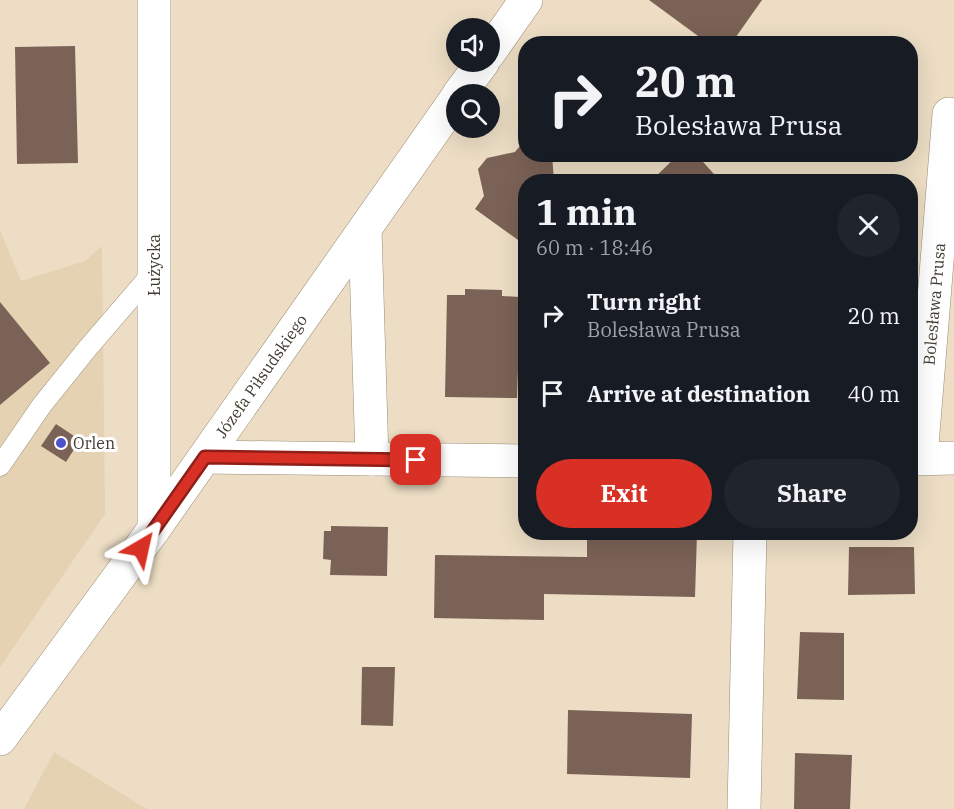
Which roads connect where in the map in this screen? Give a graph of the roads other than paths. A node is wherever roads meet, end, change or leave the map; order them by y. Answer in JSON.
{"nodes":[{"id":1,"x":154,"y":0,"type":"edge"},
{"id":2,"x":526,"y":0,"type":"edge"},
{"id":3,"x":500,"y":37,"type":"edge"},
{"id":4,"x":446,"y":113,"type":"edge"},
{"id":5,"x":950,"y":114,"type":"dead end"},
{"id":6,"x":365,"y":229,"type":"junction"},
{"id":7,"x":154,"y":271,"type":"junction"},
{"id":8,"x":918,"y":439,"type":"edge"},
{"id":9,"x":205,"y":457,"type":"junction"},
{"id":10,"x":954,"y":458,"type":"edge"},
{"id":11,"x":372,"y":459,"type":"junction"},
{"id":12,"x":918,"y":459,"type":"edge"},
{"id":13,"x":518,"y":461,"type":"edge"},
{"id":14,"x":0,"y":466,"type":"edge"},
{"id":15,"x":154,"y":529,"type":"junction"},
{"id":16,"x":750,"y":540,"type":"edge"},
{"id":17,"x":0,"y":738,"type":"edge"},
{"id":18,"x":744,"y":809,"type":"edge"}],
"edges":[{"from":1,"to":7,"type":"street","name":"Łużycka"},
{"from":2,"to":3,"type":"street"},
{"from":4,"to":6,"type":"street","name":"Józefa Piłsudskiego"},
{"from":5,"to":8,"type":"street","name":"Bolesława Prusa"},
{"from":6,"to":9,"type":"street","name":"Józefa Piłsudskiego"},
{"from":6,"to":11,"type":"street"},
{"from":7,"to":14,"type":"lane"},
{"from":7,"to":15,"type":"street","name":"Łużycka"},
{"from":9,"to":11,"type":"street"},
{"from":9,"to":15,"type":"street","name":"Józefa Piłsudskiego"},
{"from":10,"to":12,"type":"street","name":"Bolesława Prusa"},
{"from":11,"to":13,"type":"street"},
{"from":15,"to":17,"type":"street","name":"Józefa Piłsudskiego"},
{"from":16,"to":18,"type":"street"}]}
